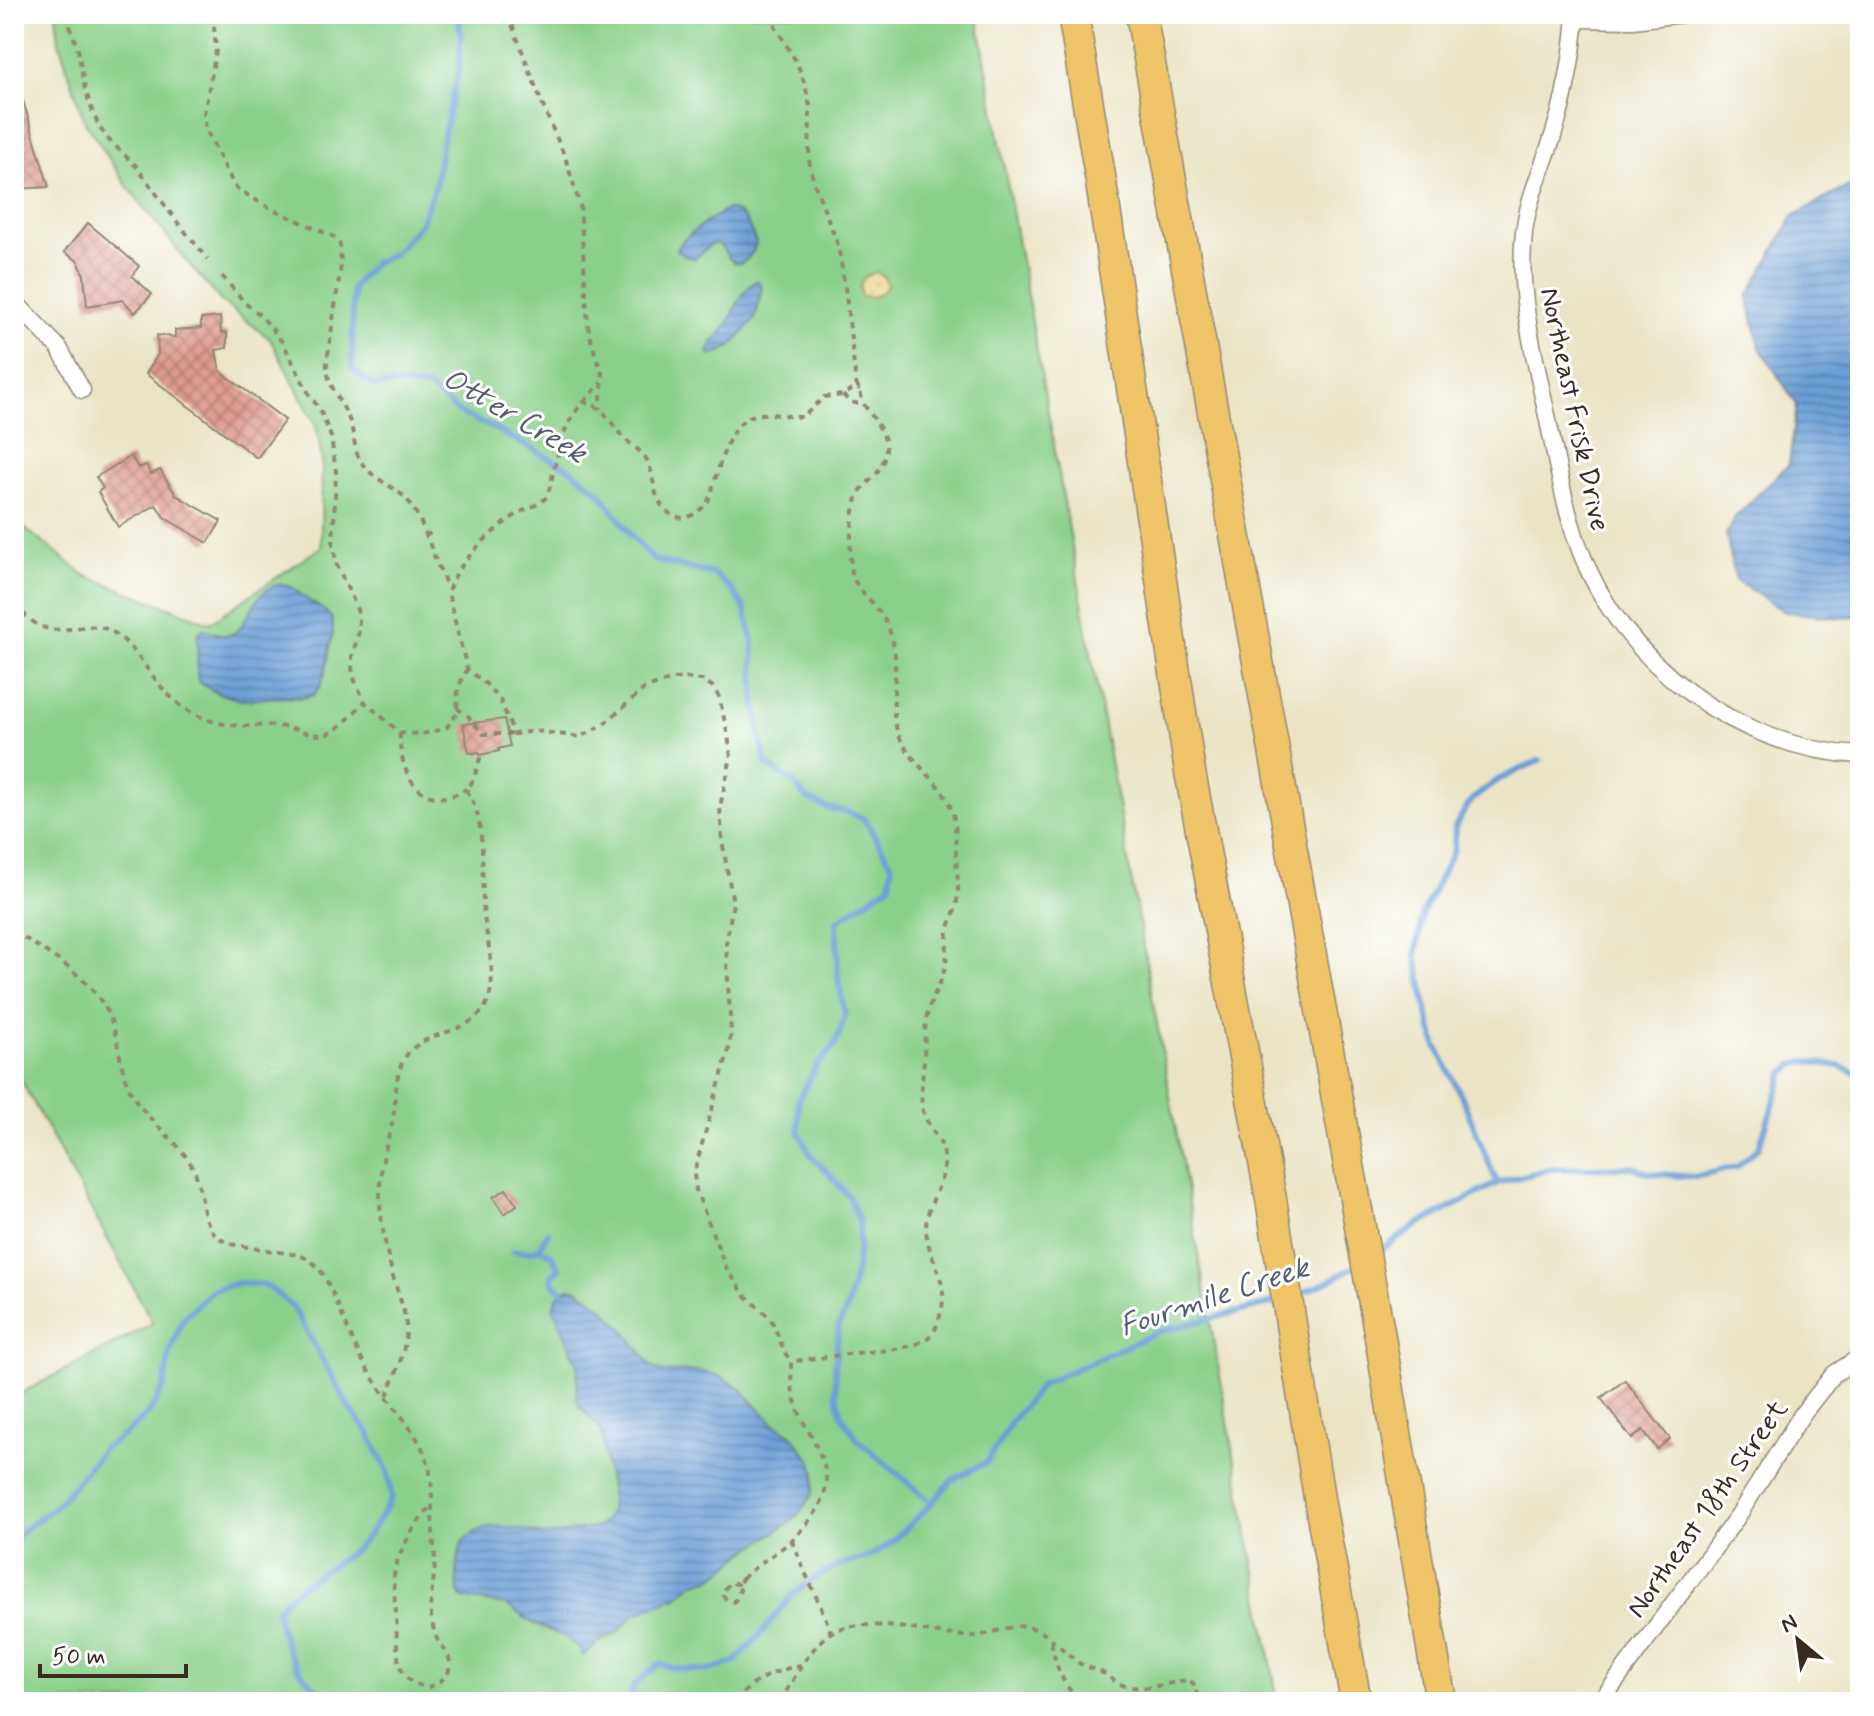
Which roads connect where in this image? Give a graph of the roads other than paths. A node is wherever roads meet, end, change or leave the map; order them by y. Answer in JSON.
{"nodes":[{"id":1,"x":1073,"y":14,"type":"edge"},
{"id":2,"x":1141,"y":14,"type":"edge"},
{"id":3,"x":1682,"y":14,"type":"edge"},
{"id":4,"x":1576,"y":16,"type":"edge"},
{"id":5,"x":14,"y":301,"type":"edge"},
{"id":6,"x":82,"y":390,"type":"dead end"},
{"id":7,"x":1860,"y":755,"type":"edge"},
{"id":8,"x":1860,"y":1357,"type":"edge"},
{"id":9,"x":1605,"y":1699,"type":"edge"},
{"id":10,"x":1356,"y":1702,"type":"edge"},
{"id":11,"x":1441,"y":1702,"type":"edge"}],
"edges":[{"from":1,"to":10,"type":"highway"},
{"from":2,"to":11,"type":"highway"},
{"from":3,"to":4,"type":"street"},
{"from":4,"to":7,"type":"street","name":"Northeast Frisk Drive"},
{"from":5,"to":6,"type":"street"},
{"from":8,"to":9,"type":"street","name":"Northeast 18th Street"}]}
